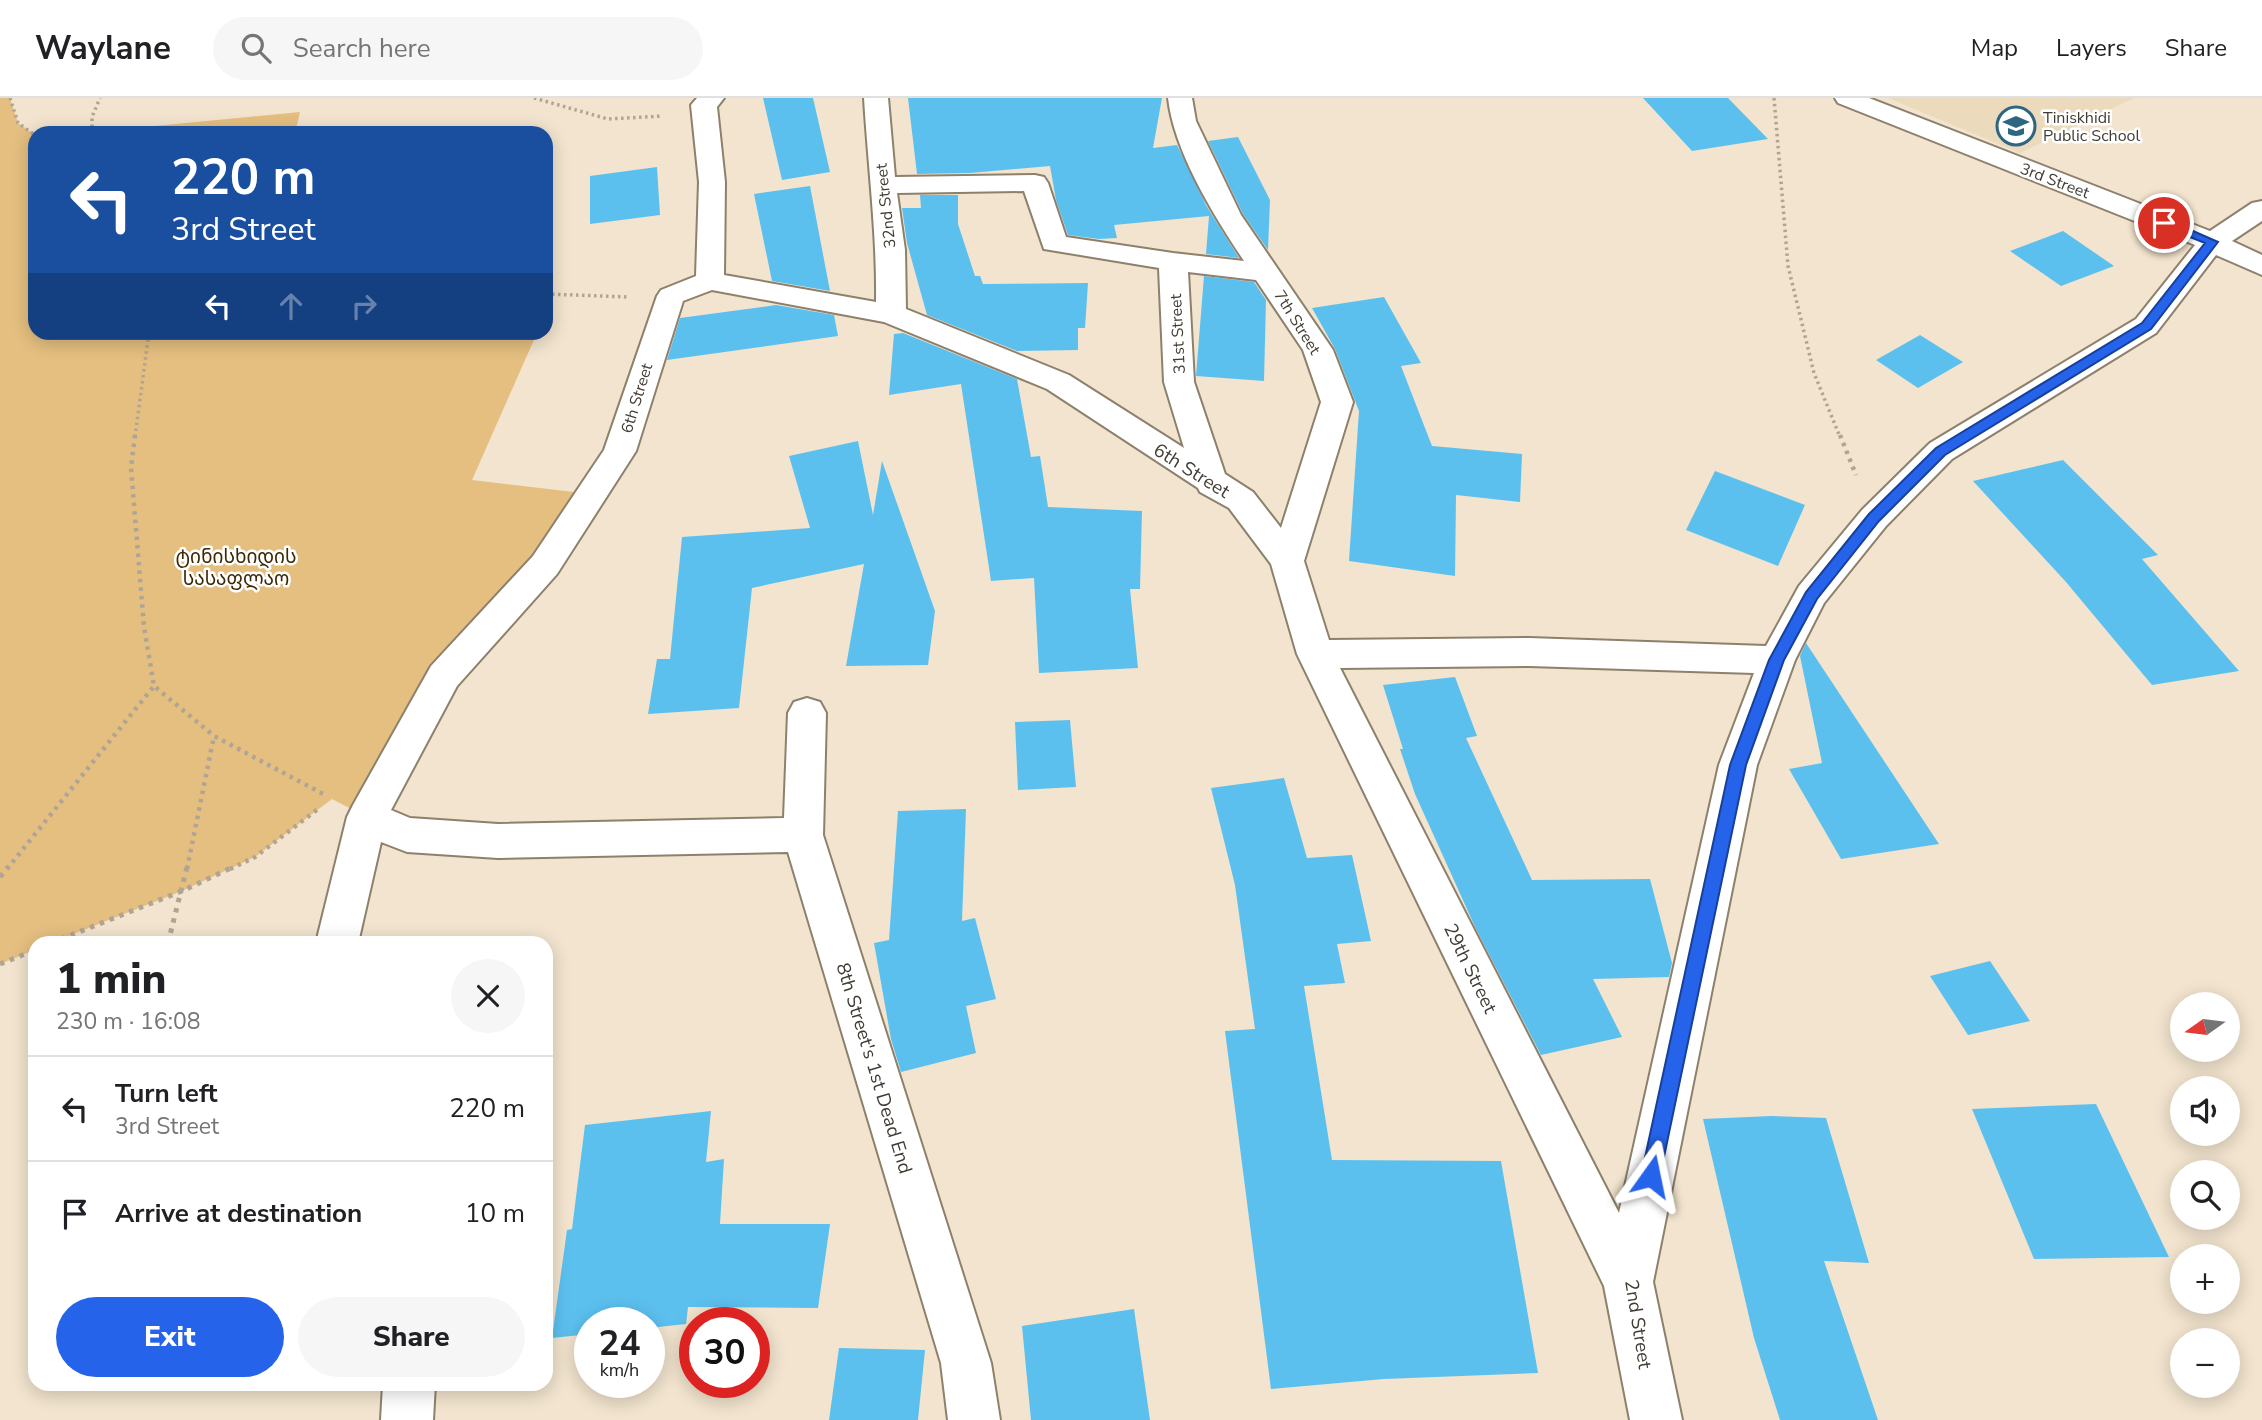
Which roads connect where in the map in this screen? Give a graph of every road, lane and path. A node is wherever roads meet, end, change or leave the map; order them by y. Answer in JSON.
{"nodes":[{"id":1,"x":10,"y":98,"type":"edge"},
{"id":2,"x":100,"y":98,"type":"edge"},
{"id":3,"x":534,"y":98,"type":"edge"},
{"id":4,"x":876,"y":98,"type":"edge"},
{"id":5,"x":1180,"y":98,"type":"edge"},
{"id":6,"x":1774,"y":98,"type":"edge"},
{"id":7,"x":1847,"y":98,"type":"edge"},
{"id":8,"x":708,"y":106,"type":"edge"},
{"id":9,"x":92,"y":126,"type":"edge"},
{"id":10,"x":28,"y":130,"type":"edge"},
{"id":11,"x":881,"y":185,"type":"junction"},
{"id":12,"x":2262,"y":209,"type":"edge"},
{"id":13,"x":2212,"y":242,"type":"junction"},
{"id":14,"x":1172,"y":262,"type":"junction"},
{"id":15,"x":2262,"y":266,"type":"edge"},
{"id":16,"x":1265,"y":272,"type":"junction"},
{"id":17,"x":710,"y":281,"type":"junction"},
{"id":18,"x":553,"y":295,"type":"edge"},
{"id":19,"x":671,"y":296,"type":"junction"},
{"id":20,"x":891,"y":314,"type":"junction"},
{"id":21,"x":148,"y":340,"type":"edge"},
{"id":22,"x":1212,"y":484,"type":"junction"},
{"id":23,"x":1874,"y":518,"type":"junction"},
{"id":24,"x":1287,"y":561,"type":"junction"},
{"id":25,"x":1315,"y":654,"type":"junction"},
{"id":26,"x":1777,"y":660,"type":"junction"},
{"id":27,"x":154,"y":686,"type":"junction"},
{"id":28,"x":807,"y":713,"type":"dead end"},
{"id":29,"x":214,"y":736,"type":"junction"},
{"id":30,"x":367,"y":817,"type":"junction"},
{"id":31,"x":803,"y":835,"type":"junction"},
{"id":32,"x":0,"y":877,"type":"edge"},
{"id":33,"x":182,"y":891,"type":"junction"},
{"id":34,"x":69,"y":936,"type":"edge"},
{"id":35,"x":170,"y":936,"type":"edge"},
{"id":36,"x":339,"y":936,"type":"edge"},
{"id":37,"x":28,"y":953,"type":"edge"},
{"id":38,"x":0,"y":964,"type":"edge"},
{"id":39,"x":1628,"y":1282,"type":"junction"},
{"id":40,"x":409,"y":1391,"type":"edge"},
{"id":41,"x":407,"y":1420,"type":"edge"},
{"id":42,"x":974,"y":1420,"type":"edge"},
{"id":43,"x":1656,"y":1420,"type":"edge"}],
"edges":[{"from":1,"to":10,"type":"path"},
{"from":2,"to":9,"type":"path"},
{"from":3,"to":8,"type":"path"},
{"from":4,"to":11,"type":"street","name":"32nd Street"},
{"from":5,"to":16,"type":"street","name":"7th Street"},
{"from":6,"to":23,"type":"path"},
{"from":7,"to":13,"type":"street","name":"3rd Street"},
{"from":8,"to":17,"type":"street"},
{"from":11,"to":14,"type":"street"},
{"from":11,"to":20,"type":"street","name":"32nd Street"},
{"from":12,"to":13,"type":"street","name":"2nd Street"},
{"from":13,"to":15,"type":"street","name":"3rd Street"},
{"from":13,"to":23,"type":"street","name":"2nd Street"},
{"from":14,"to":16,"type":"street"},
{"from":14,"to":22,"type":"street","name":"31st Street"},
{"from":16,"to":24,"type":"street","name":"7th Street"},
{"from":17,"to":19,"type":"street"},
{"from":17,"to":20,"type":"street","name":"6th Street"},
{"from":18,"to":19,"type":"path"},
{"from":19,"to":30,"type":"street","name":"6th Street"},
{"from":20,"to":22,"type":"street","name":"6th Street"},
{"from":21,"to":27,"type":"path"},
{"from":22,"to":24,"type":"street","name":"6th Street"},
{"from":23,"to":26,"type":"street","name":"2nd Street"},
{"from":24,"to":25,"type":"street","name":"6th Street"},
{"from":25,"to":26,"type":"street"},
{"from":25,"to":39,"type":"street","name":"29th Street"},
{"from":26,"to":39,"type":"street","name":"2nd Street"},
{"from":27,"to":29,"type":"path"},
{"from":27,"to":32,"type":"path"},
{"from":28,"to":31,"type":"street","name":"8th Street's 1st Dead End"},
{"from":29,"to":33,"type":"path"},
{"from":29,"to":33,"type":"path"},
{"from":30,"to":31,"type":"street"},
{"from":30,"to":36,"type":"street","name":"6th Street"},
{"from":31,"to":42,"type":"street","name":"8th Street's 1st Dead End"},
{"from":33,"to":34,"type":"path"},
{"from":33,"to":35,"type":"path"},
{"from":37,"to":38,"type":"path"},
{"from":39,"to":43,"type":"street","name":"2nd Street"},
{"from":40,"to":41,"type":"street"}]}
